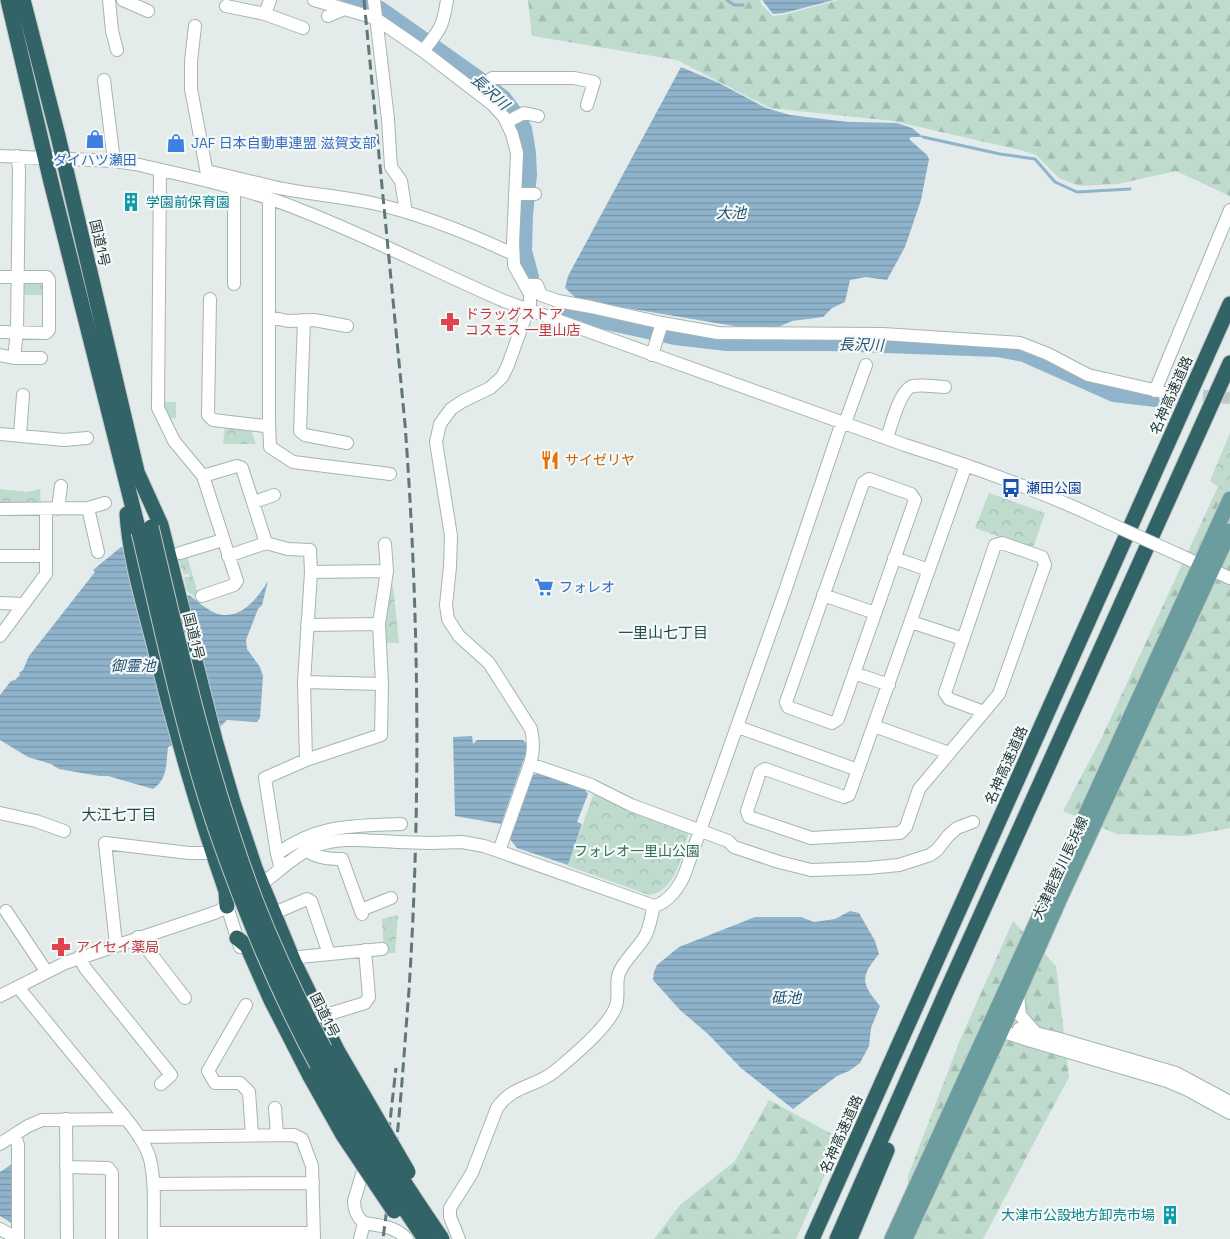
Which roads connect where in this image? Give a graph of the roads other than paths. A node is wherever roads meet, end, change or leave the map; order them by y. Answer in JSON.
{"nodes":[{"id":1,"x":8,"y":0,"type":"edge"},
{"id":2,"x":23,"y":0,"type":"edge"},
{"id":3,"x":109,"y":0,"type":"edge"},
{"id":4,"x":124,"y":0,"type":"edge"},
{"id":5,"x":270,"y":0,"type":"edge"},
{"id":6,"x":314,"y":0,"type":"edge"},
{"id":7,"x":374,"y":0,"type":"edge"},
{"id":8,"x":446,"y":0,"type":"edge"},
{"id":9,"x":226,"y":6,"type":"dead end"},
{"id":10,"x":344,"y":9,"type":"junction"},
{"id":11,"x":148,"y":11,"type":"dead end"},
{"id":12,"x":265,"y":14,"type":"junction"},
{"id":13,"x":328,"y":16,"type":"dead end"},
{"id":14,"x":375,"y":18,"type":"junction"},
{"id":15,"x":195,"y":26,"type":"dead end"},
{"id":16,"x":303,"y":28,"type":"dead end"},
{"id":17,"x":117,"y":50,"type":"dead end"},
{"id":18,"x":424,"y":52,"type":"junction"},
{"id":19,"x":32,"y":71,"type":"junction"},
{"id":20,"x":104,"y":80,"type":"dead end"},
{"id":21,"x":480,"y":94,"type":"junction"},
{"id":22,"x":587,"y":105,"type":"dead end"},
{"id":23,"x":538,"y":116,"type":"dead end"},
{"id":24,"x":507,"y":121,"type":"junction"},
{"id":25,"x":0,"y":156,"type":"edge"},
{"id":26,"x":17,"y":156,"type":"junction"},
{"id":27,"x":45,"y":157,"type":"junction"},
{"id":28,"x":63,"y":158,"type":"junction"},
{"id":29,"x":114,"y":161,"type":"junction"},
{"id":30,"x":160,"y":170,"type":"junction"},
{"id":31,"x":208,"y":176,"type":"junction"},
{"id":32,"x":234,"y":188,"type":"junction"},
{"id":33,"x":516,"y":194,"type":"junction"},
{"id":34,"x":534,"y":194,"type":"dead end"},
{"id":35,"x":269,"y":198,"type":"junction"},
{"id":36,"x":1230,"y":210,"type":"edge"},
{"id":37,"x":406,"y":212,"type":"junction"},
{"id":38,"x":513,"y":254,"type":"junction"},
{"id":39,"x":0,"y":277,"type":"edge"},
{"id":40,"x":18,"y":277,"type":"junction"},
{"id":41,"x":234,"y":284,"type":"dead end"},
{"id":42,"x":525,"y":284,"type":"junction"},
{"id":43,"x":210,"y":299,"type":"dead end"},
{"id":44,"x":1230,"y":304,"type":"edge"},
{"id":45,"x":528,"y":310,"type":"junction"},
{"id":46,"x":269,"y":317,"type":"junction"},
{"id":47,"x":304,"y":320,"type":"junction"},
{"id":48,"x":662,"y":324,"type":"junction"},
{"id":49,"x":347,"y":326,"type":"dead end"},
{"id":50,"x":0,"y":332,"type":"edge"},
{"id":51,"x":17,"y":332,"type":"junction"},
{"id":52,"x":652,"y":354,"type":"junction"},
{"id":53,"x":0,"y":355,"type":"edge"},
{"id":54,"x":14,"y":358,"type":"junction"},
{"id":55,"x":41,"y":358,"type":"dead end"},
{"id":56,"x":1230,"y":363,"type":"edge"},
{"id":57,"x":866,"y":365,"type":"dead end"},
{"id":58,"x":945,"y":387,"type":"dead end"},
{"id":59,"x":23,"y":395,"type":"dead end"},
{"id":60,"x":269,"y":421,"type":"junction"},
{"id":61,"x":844,"y":423,"type":"junction"},
{"id":62,"x":0,"y":434,"type":"edge"},
{"id":63,"x":20,"y":436,"type":"junction"},
{"id":64,"x":87,"y":438,"type":"dead end"},
{"id":65,"x":887,"y":438,"type":"junction"},
{"id":66,"x":347,"y":443,"type":"dead end"},
{"id":67,"x":966,"y":465,"type":"junction"},
{"id":68,"x":130,"y":472,"type":"junction"},
{"id":69,"x":390,"y":474,"type":"dead end"},
{"id":70,"x":202,"y":476,"type":"junction"},
{"id":71,"x":61,"y":486,"type":"dead end"},
{"id":72,"x":274,"y":495,"type":"dead end"},
{"id":73,"x":1230,"y":499,"type":"edge"},
{"id":74,"x":254,"y":502,"type":"junction"},
{"id":75,"x":105,"y":503,"type":"dead end"},
{"id":76,"x":88,"y":508,"type":"junction"},
{"id":77,"x":0,"y":509,"type":"edge"},
{"id":78,"x":52,"y":509,"type":"junction"},
{"id":79,"x":145,"y":530,"type":"junction"},
{"id":80,"x":1230,"y":531,"type":"edge"},
{"id":81,"x":223,"y":540,"type":"junction"},
{"id":82,"x":266,"y":542,"type":"junction"},
{"id":83,"x":385,"y":544,"type":"dead end"},
{"id":84,"x":98,"y":552,"type":"dead end"},
{"id":85,"x":180,"y":553,"type":"dead end"},
{"id":86,"x":0,"y":556,"type":"edge"},
{"id":87,"x":46,"y":556,"type":"junction"},
{"id":88,"x":228,"y":556,"type":"junction"},
{"id":89,"x":894,"y":558,"type":"junction"},
{"id":90,"x":1206,"y":568,"type":"junction"},
{"id":91,"x":929,"y":570,"type":"junction"},
{"id":92,"x":388,"y":571,"type":"junction"},
{"id":93,"x":311,"y":572,"type":"junction"},
{"id":94,"x":1230,"y":578,"type":"edge"},
{"id":95,"x":823,"y":595,"type":"junction"},
{"id":96,"x":202,"y":596,"type":"dead end"},
{"id":97,"x":0,"y":603,"type":"edge"},
{"id":98,"x":24,"y":604,"type":"junction"},
{"id":99,"x":875,"y":613,"type":"junction"},
{"id":100,"x":911,"y":622,"type":"junction"},
{"id":101,"x":307,"y":624,"type":"junction"},
{"id":102,"x":379,"y":624,"type":"junction"},
{"id":103,"x":0,"y":636,"type":"edge"},
{"id":104,"x":963,"y":640,"type":"junction"},
{"id":105,"x":854,"y":673,"type":"junction"},
{"id":106,"x":304,"y":682,"type":"junction"},
{"id":107,"x":382,"y":684,"type":"junction"},
{"id":108,"x":889,"y":685,"type":"junction"},
{"id":109,"x":984,"y":712,"type":"junction"},
{"id":110,"x":874,"y":726,"type":"junction"},
{"id":111,"x":738,"y":727,"type":"junction"},
{"id":112,"x":949,"y":753,"type":"junction"},
{"id":113,"x":306,"y":760,"type":"junction"},
{"id":114,"x":530,"y":764,"type":"junction"},
{"id":115,"x":858,"y":770,"type":"junction"},
{"id":116,"x":0,"y":813,"type":"edge"},
{"id":117,"x":973,"y":822,"type":"dead end"},
{"id":118,"x":401,"y":824,"type":"dead end"},
{"id":119,"x":701,"y":830,"type":"junction"},
{"id":120,"x":64,"y":831,"type":"dead end"},
{"id":121,"x":499,"y":851,"type":"junction"},
{"id":122,"x":307,"y":852,"type":"junction"},
{"id":123,"x":213,"y":853,"type":"junction"},
{"id":124,"x":277,"y":854,"type":"junction"},
{"id":125,"x":281,"y":869,"type":"junction"},
{"id":126,"x":263,"y":887,"type":"junction"},
{"id":127,"x":391,"y":898,"type":"dead end"},
{"id":128,"x":227,"y":906,"type":"junction"},
{"id":129,"x":654,"y":906,"type":"junction"},
{"id":130,"x":6,"y":910,"type":"dead end"},
{"id":131,"x":279,"y":911,"type":"junction"},
{"id":132,"x":138,"y":938,"type":"junction"},
{"id":133,"x":237,"y":938,"type":"junction"},
{"id":134,"x":116,"y":944,"type":"junction"},
{"id":135,"x":382,"y":949,"type":"dead end"},
{"id":136,"x":366,"y":950,"type":"junction"},
{"id":137,"x":330,"y":954,"type":"junction"},
{"id":138,"x":79,"y":957,"type":"junction"},
{"id":139,"x":299,"y":958,"type":"junction"},
{"id":140,"x":46,"y":971,"type":"junction"},
{"id":141,"x":18,"y":987,"type":"junction"},
{"id":142,"x":947,"y":990,"type":"junction"},
{"id":143,"x":1018,"y":993,"type":"junction"},
{"id":144,"x":0,"y":996,"type":"edge"},
{"id":145,"x":185,"y":998,"type":"dead end"},
{"id":146,"x":246,"y":1006,"type":"dead end"},
{"id":147,"x":326,"y":1015,"type":"junction"},
{"id":148,"x":998,"y":1026,"type":"junction"},
{"id":149,"x":1036,"y":1033,"type":"junction"},
{"id":150,"x":161,"y":1084,"type":"dead end"},
{"id":151,"x":1230,"y":1102,"type":"edge"},
{"id":152,"x":275,"y":1108,"type":"dead end"},
{"id":153,"x":1230,"y":1113,"type":"edge"},
{"id":154,"x":66,"y":1119,"type":"junction"},
{"id":155,"x":125,"y":1119,"type":"junction"},
{"id":156,"x":15,"y":1135,"type":"junction"},
{"id":157,"x":277,"y":1135,"type":"junction"},
{"id":158,"x":252,"y":1136,"type":"junction"},
{"id":159,"x":139,"y":1137,"type":"junction"},
{"id":160,"x":0,"y":1144,"type":"edge"},
{"id":161,"x":66,"y":1168,"type":"junction"},
{"id":162,"x":360,"y":1180,"type":"junction"},
{"id":163,"x":314,"y":1183,"type":"junction"},
{"id":164,"x":154,"y":1184,"type":"junction"},
{"id":165,"x":364,"y":1223,"type":"junction"},
{"id":166,"x":0,"y":1229,"type":"edge"},
{"id":167,"x":154,"y":1236,"type":"edge"},
{"id":168,"x":314,"y":1236,"type":"edge"},
{"id":169,"x":18,"y":1239,"type":"edge"},
{"id":170,"x":67,"y":1239,"type":"edge"},
{"id":171,"x":112,"y":1239,"type":"edge"},
{"id":172,"x":360,"y":1239,"type":"edge"},
{"id":173,"x":407,"y":1239,"type":"edge"},
{"id":174,"x":418,"y":1239,"type":"edge"},
{"id":175,"x":425,"y":1239,"type":"edge"},
{"id":176,"x":442,"y":1239,"type":"edge"},
{"id":177,"x":459,"y":1239,"type":"edge"},
{"id":178,"x":812,"y":1239,"type":"edge"},
{"id":179,"x":837,"y":1239,"type":"edge"},
{"id":180,"x":850,"y":1239,"type":"edge"},
{"id":181,"x":892,"y":1239,"type":"edge"},
{"id":182,"x":904,"y":1239,"type":"edge"}],
"edges":[{"from":1,"to":19,"type":"highway","name":"国道1号"},
{"from":2,"to":19,"type":"highway","name":"国道1号"},
{"from":3,"to":17,"type":"street"},
{"from":4,"to":11,"type":"street"},
{"from":5,"to":12,"type":"street"},
{"from":6,"to":10,"type":"street"},
{"from":7,"to":14,"type":"street"},
{"from":8,"to":18,"type":"street"},
{"from":9,"to":12,"type":"street"},
{"from":10,"to":13,"type":"street"},
{"from":10,"to":14,"type":"street"},
{"from":12,"to":16,"type":"street"},
{"from":14,"to":18,"type":"street"},
{"from":14,"to":37,"type":"street"},
{"from":15,"to":31,"type":"street"},
{"from":18,"to":21,"type":"street"},
{"from":19,"to":27,"type":"highway","name":"国道1号"},
{"from":19,"to":28,"type":"highway","name":"国道1号"},
{"from":20,"to":29,"type":"street"},
{"from":21,"to":22,"type":"street"},
{"from":21,"to":24,"type":"street"},
{"from":23,"to":24,"type":"street"},
{"from":24,"to":33,"type":"street"},
{"from":25,"to":26,"type":"street"},
{"from":26,"to":27,"type":"street"},
{"from":26,"to":40,"type":"street"},
{"from":27,"to":28,"type":"street"},
{"from":27,"to":68,"type":"highway","name":"国道1号"},
{"from":28,"to":29,"type":"street"},
{"from":28,"to":68,"type":"highway","name":"国道1号"},
{"from":29,"to":30,"type":"street"},
{"from":30,"to":31,"type":"street"},
{"from":30,"to":70,"type":"street"},
{"from":31,"to":32,"type":"street"},
{"from":31,"to":37,"type":"street"},
{"from":32,"to":35,"type":"street"},
{"from":32,"to":41,"type":"street"},
{"from":33,"to":34,"type":"street"},
{"from":33,"to":38,"type":"street"},
{"from":35,"to":45,"type":"street"},
{"from":35,"to":46,"type":"street"},
{"from":36,"to":48,"type":"street"},
{"from":37,"to":38,"type":"street"},
{"from":38,"to":42,"type":"street"},
{"from":39,"to":40,"type":"street"},
{"from":40,"to":51,"type":"street"},
{"from":40,"to":51,"type":"street"},
{"from":42,"to":45,"type":"street"},
{"from":42,"to":48,"type":"street"},
{"from":43,"to":60,"type":"street"},
{"from":44,"to":178,"type":"highway","name":"名神高速道路"},
{"from":45,"to":52,"type":"street"},
{"from":45,"to":114,"type":"street"},
{"from":46,"to":47,"type":"street"},
{"from":46,"to":60,"type":"street"},
{"from":47,"to":49,"type":"street"},
{"from":47,"to":66,"type":"street"},
{"from":48,"to":52,"type":"street"},
{"from":50,"to":51,"type":"street"},
{"from":51,"to":54,"type":"street"},
{"from":52,"to":61,"type":"street"},
{"from":53,"to":54,"type":"street"},
{"from":54,"to":55,"type":"street"},
{"from":56,"to":142,"type":"highway"},
{"from":57,"to":61,"type":"street"},
{"from":58,"to":65,"type":"street"},
{"from":59,"to":63,"type":"street"},
{"from":60,"to":69,"type":"street"},
{"from":61,"to":65,"type":"street"},
{"from":61,"to":111,"type":"street"},
{"from":62,"to":63,"type":"street"},
{"from":63,"to":64,"type":"street"},
{"from":65,"to":67,"type":"street"},
{"from":67,"to":90,"type":"street","bridge":true},
{"from":67,"to":91,"type":"street"},
{"from":68,"to":79,"type":"highway","name":"国道1号"},
{"from":68,"to":79,"type":"highway"},
{"from":70,"to":74,"type":"street"},
{"from":70,"to":81,"type":"street"},
{"from":71,"to":78,"type":"street"},
{"from":72,"to":74,"type":"street"},
{"from":73,"to":90,"type":"main road","name":"大津能登川長浜線"},
{"from":74,"to":82,"type":"street"},
{"from":75,"to":76,"type":"street"},
{"from":76,"to":78,"type":"street"},
{"from":76,"to":84,"type":"street"},
{"from":77,"to":78,"type":"street"},
{"from":78,"to":87,"type":"street"},
{"from":79,"to":123,"type":"highway"},
{"from":79,"to":126,"type":"highway"},
{"from":79,"to":175,"type":"highway","name":"国道1号","bridge":true},
{"from":79,"to":176,"type":"highway","name":"国道1号","bridge":true},
{"from":80,"to":90,"type":"main road","name":"大津能登川長浜線"},
{"from":81,"to":85,"type":"street"},
{"from":81,"to":88,"type":"street"},
{"from":82,"to":88,"type":"street"},
{"from":82,"to":93,"type":"street"},
{"from":83,"to":92,"type":"street"},
{"from":86,"to":87,"type":"street"},
{"from":87,"to":98,"type":"street"},
{"from":88,"to":96,"type":"street"},
{"from":89,"to":91,"type":"street"},
{"from":89,"to":95,"type":"street"},
{"from":89,"to":99,"type":"street"},
{"from":90,"to":94,"type":"street"},
{"from":90,"to":143,"type":"main road","name":"大津能登川長浜線"},
{"from":90,"to":148,"type":"main road","name":"大津能登川長浜線"},
{"from":91,"to":100,"type":"street"},
{"from":92,"to":93,"type":"street"},
{"from":92,"to":102,"type":"street"},
{"from":93,"to":101,"type":"street"},
{"from":95,"to":99,"type":"street"},
{"from":95,"to":105,"type":"street"},
{"from":97,"to":98,"type":"street"},
{"from":98,"to":103,"type":"street"},
{"from":99,"to":105,"type":"street"},
{"from":100,"to":104,"type":"street"},
{"from":100,"to":108,"type":"street"},
{"from":101,"to":102,"type":"street"},
{"from":101,"to":106,"type":"street"},
{"from":102,"to":107,"type":"street"},
{"from":104,"to":109,"type":"street"},
{"from":104,"to":109,"type":"street"},
{"from":105,"to":108,"type":"street"},
{"from":106,"to":107,"type":"street"},
{"from":106,"to":113,"type":"street"},
{"from":107,"to":113,"type":"street"},
{"from":108,"to":110,"type":"street"},
{"from":109,"to":112,"type":"street"},
{"from":110,"to":112,"type":"street"},
{"from":110,"to":115,"type":"street"},
{"from":111,"to":115,"type":"street"},
{"from":111,"to":119,"type":"street"},
{"from":112,"to":115,"type":"street"},
{"from":113,"to":124,"type":"street"},
{"from":114,"to":119,"type":"street"},
{"from":114,"to":121,"type":"street"},
{"from":116,"to":120,"type":"street"},
{"from":117,"to":119,"type":"street"},
{"from":118,"to":124,"type":"street"},
{"from":119,"to":129,"type":"street"},
{"from":121,"to":122,"type":"street","bridge":true},
{"from":121,"to":129,"type":"street"},
{"from":122,"to":125,"type":"street"},
{"from":122,"to":127,"type":"street"},
{"from":123,"to":128,"type":"highway"},
{"from":123,"to":134,"type":"street"},
{"from":124,"to":125,"type":"street"},
{"from":125,"to":126,"type":"street"},
{"from":126,"to":128,"type":"street"},
{"from":126,"to":131,"type":"street"},
{"from":126,"to":176,"type":"highway","bridge":true},
{"from":128,"to":132,"type":"street"},
{"from":128,"to":133,"type":"street"},
{"from":129,"to":177,"type":"street"},
{"from":130,"to":140,"type":"street"},
{"from":131,"to":137,"type":"street"},
{"from":131,"to":139,"type":"street"},
{"from":132,"to":134,"type":"street"},
{"from":132,"to":145,"type":"street"},
{"from":133,"to":162,"type":"street"},
{"from":133,"to":174,"type":"highway","bridge":true},
{"from":134,"to":138,"type":"street"},
{"from":135,"to":136,"type":"street"},
{"from":136,"to":137,"type":"street"},
{"from":136,"to":147,"type":"street"},
{"from":137,"to":139,"type":"street"},
{"from":138,"to":140,"type":"street"},
{"from":138,"to":150,"type":"street"},
{"from":139,"to":147,"type":"street"},
{"from":140,"to":141,"type":"street"},
{"from":141,"to":144,"type":"street"},
{"from":141,"to":155,"type":"street"},
{"from":142,"to":179,"type":"highway"},
{"from":142,"to":180,"type":"highway"},
{"from":143,"to":148,"type":"main road","name":"大津能登川長浜線"},
{"from":143,"to":149,"type":"street"},
{"from":146,"to":158,"type":"street"},
{"from":147,"to":162,"type":"street"},
{"from":148,"to":149,"type":"street"},
{"from":148,"to":153,"type":"street"},
{"from":148,"to":181,"type":"main road","name":"大津能登川長浜線"},
{"from":148,"to":182,"type":"main road","name":"大津能登川長浜線"},
{"from":149,"to":151,"type":"street"},
{"from":152,"to":157,"type":"street"},
{"from":154,"to":155,"type":"street"},
{"from":154,"to":156,"type":"street"},
{"from":154,"to":161,"type":"street"},
{"from":155,"to":159,"type":"street"},
{"from":156,"to":160,"type":"street"},
{"from":156,"to":169,"type":"street"},
{"from":157,"to":158,"type":"street"},
{"from":157,"to":163,"type":"street"},
{"from":158,"to":159,"type":"street"},
{"from":159,"to":164,"type":"street"},
{"from":161,"to":170,"type":"street"},
{"from":161,"to":171,"type":"street"},
{"from":162,"to":165,"type":"street"},
{"from":163,"to":164,"type":"street"},
{"from":163,"to":168,"type":"street"},
{"from":164,"to":167,"type":"street"},
{"from":165,"to":172,"type":"street"},
{"from":165,"to":173,"type":"street"},
{"from":166,"to":169,"type":"street"},
{"from":167,"to":168,"type":"street"}]}
